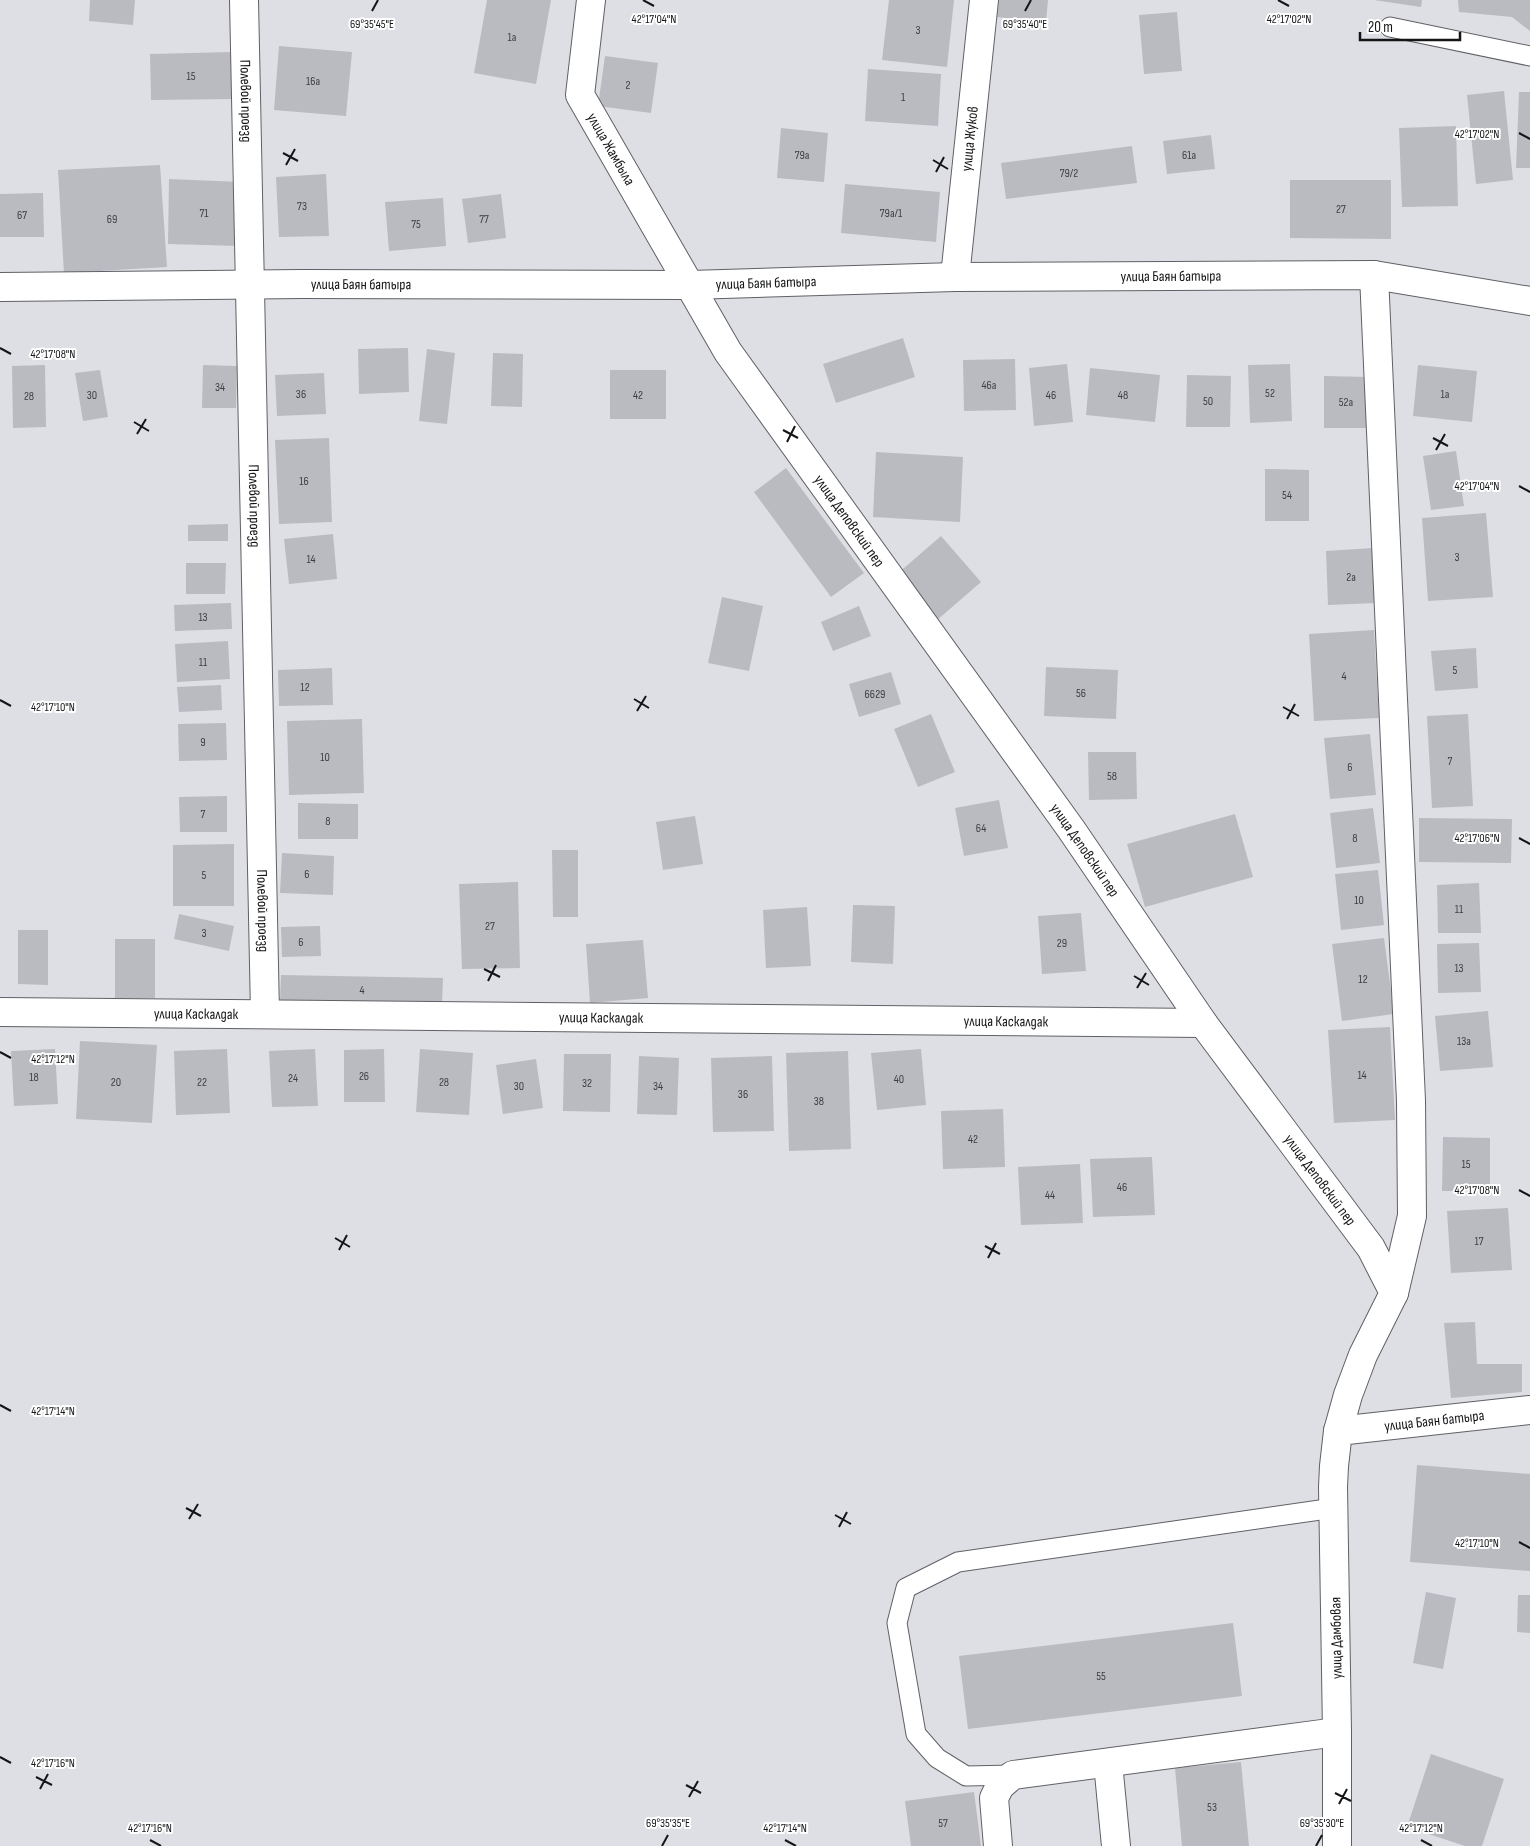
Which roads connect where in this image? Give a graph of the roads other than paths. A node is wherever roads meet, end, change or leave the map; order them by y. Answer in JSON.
{"nodes":[{"id":1,"x":244,"y":0,"type":"edge"},
{"id":2,"x":590,"y":0,"type":"edge"},
{"id":3,"x":984,"y":0,"type":"edge"},
{"id":4,"x":1390,"y":27,"type":"dead end"},
{"id":5,"x":1530,"y":56,"type":"edge"},
{"id":6,"x":1374,"y":275,"type":"junction"},
{"id":7,"x":956,"y":278,"type":"junction"},
{"id":8,"x":250,"y":284,"type":"junction"},
{"id":9,"x":690,"y":285,"type":"junction"},
{"id":10,"x":0,"y":287,"type":"edge"},
{"id":11,"x":1530,"y":301,"type":"edge"},
{"id":12,"x":0,"y":1012,"type":"edge"},
{"id":13,"x":265,"y":1013,"type":"junction"},
{"id":14,"x":1203,"y":1023,"type":"junction"},
{"id":15,"x":1394,"y":1293,"type":"junction"},
{"id":16,"x":1530,"y":1410,"type":"edge"},
{"id":17,"x":1338,"y":1431,"type":"junction"},
{"id":18,"x":1334,"y":1508,"type":"junction"},
{"id":19,"x":1337,"y":1732,"type":"junction"},
{"id":20,"x":1108,"y":1762,"type":"junction"},
{"id":21,"x":1013,"y":1775,"type":"junction"},
{"id":22,"x":998,"y":1846,"type":"edge"},
{"id":23,"x":1116,"y":1846,"type":"edge"},
{"id":24,"x":1336,"y":1846,"type":"edge"}],
"edges":[{"from":1,"to":8,"type":"street","name":"Полевой проезд"},
{"from":2,"to":9,"type":"street","name":"улица Жамбыла"},
{"from":3,"to":7,"type":"street","name":"улица Жуков"},
{"from":4,"to":5,"type":"lane"},
{"from":6,"to":7,"type":"street","name":"улица Баян батыра"},
{"from":6,"to":11,"type":"street","name":"улица Баян батыра"},
{"from":6,"to":15,"type":"street"},
{"from":7,"to":9,"type":"street","name":"улица Баян батыра"},
{"from":8,"to":9,"type":"street","name":"улица Баян батыра"},
{"from":8,"to":10,"type":"street","name":"улица Баян батыра"},
{"from":8,"to":13,"type":"street","name":"Полевой проезд"},
{"from":9,"to":14,"type":"street","name":"улица Деповский пер"},
{"from":12,"to":13,"type":"street","name":"улица Каскалдак"},
{"from":13,"to":14,"type":"street","name":"улица Каскалдак"},
{"from":14,"to":15,"type":"street","name":"улица Деповский пер"},
{"from":15,"to":17,"type":"street"},
{"from":16,"to":17,"type":"street","name":"улица Баян батыра"},
{"from":17,"to":18,"type":"street","name":"улица Дамбовая"},
{"from":18,"to":19,"type":"street","name":"улица Дамбовая"},
{"from":18,"to":21,"type":"lane"},
{"from":19,"to":20,"type":"street"},
{"from":19,"to":24,"type":"street","name":"улица Дамбовая"},
{"from":20,"to":21,"type":"street"},
{"from":20,"to":23,"type":"street"},
{"from":21,"to":22,"type":"street"}]}
